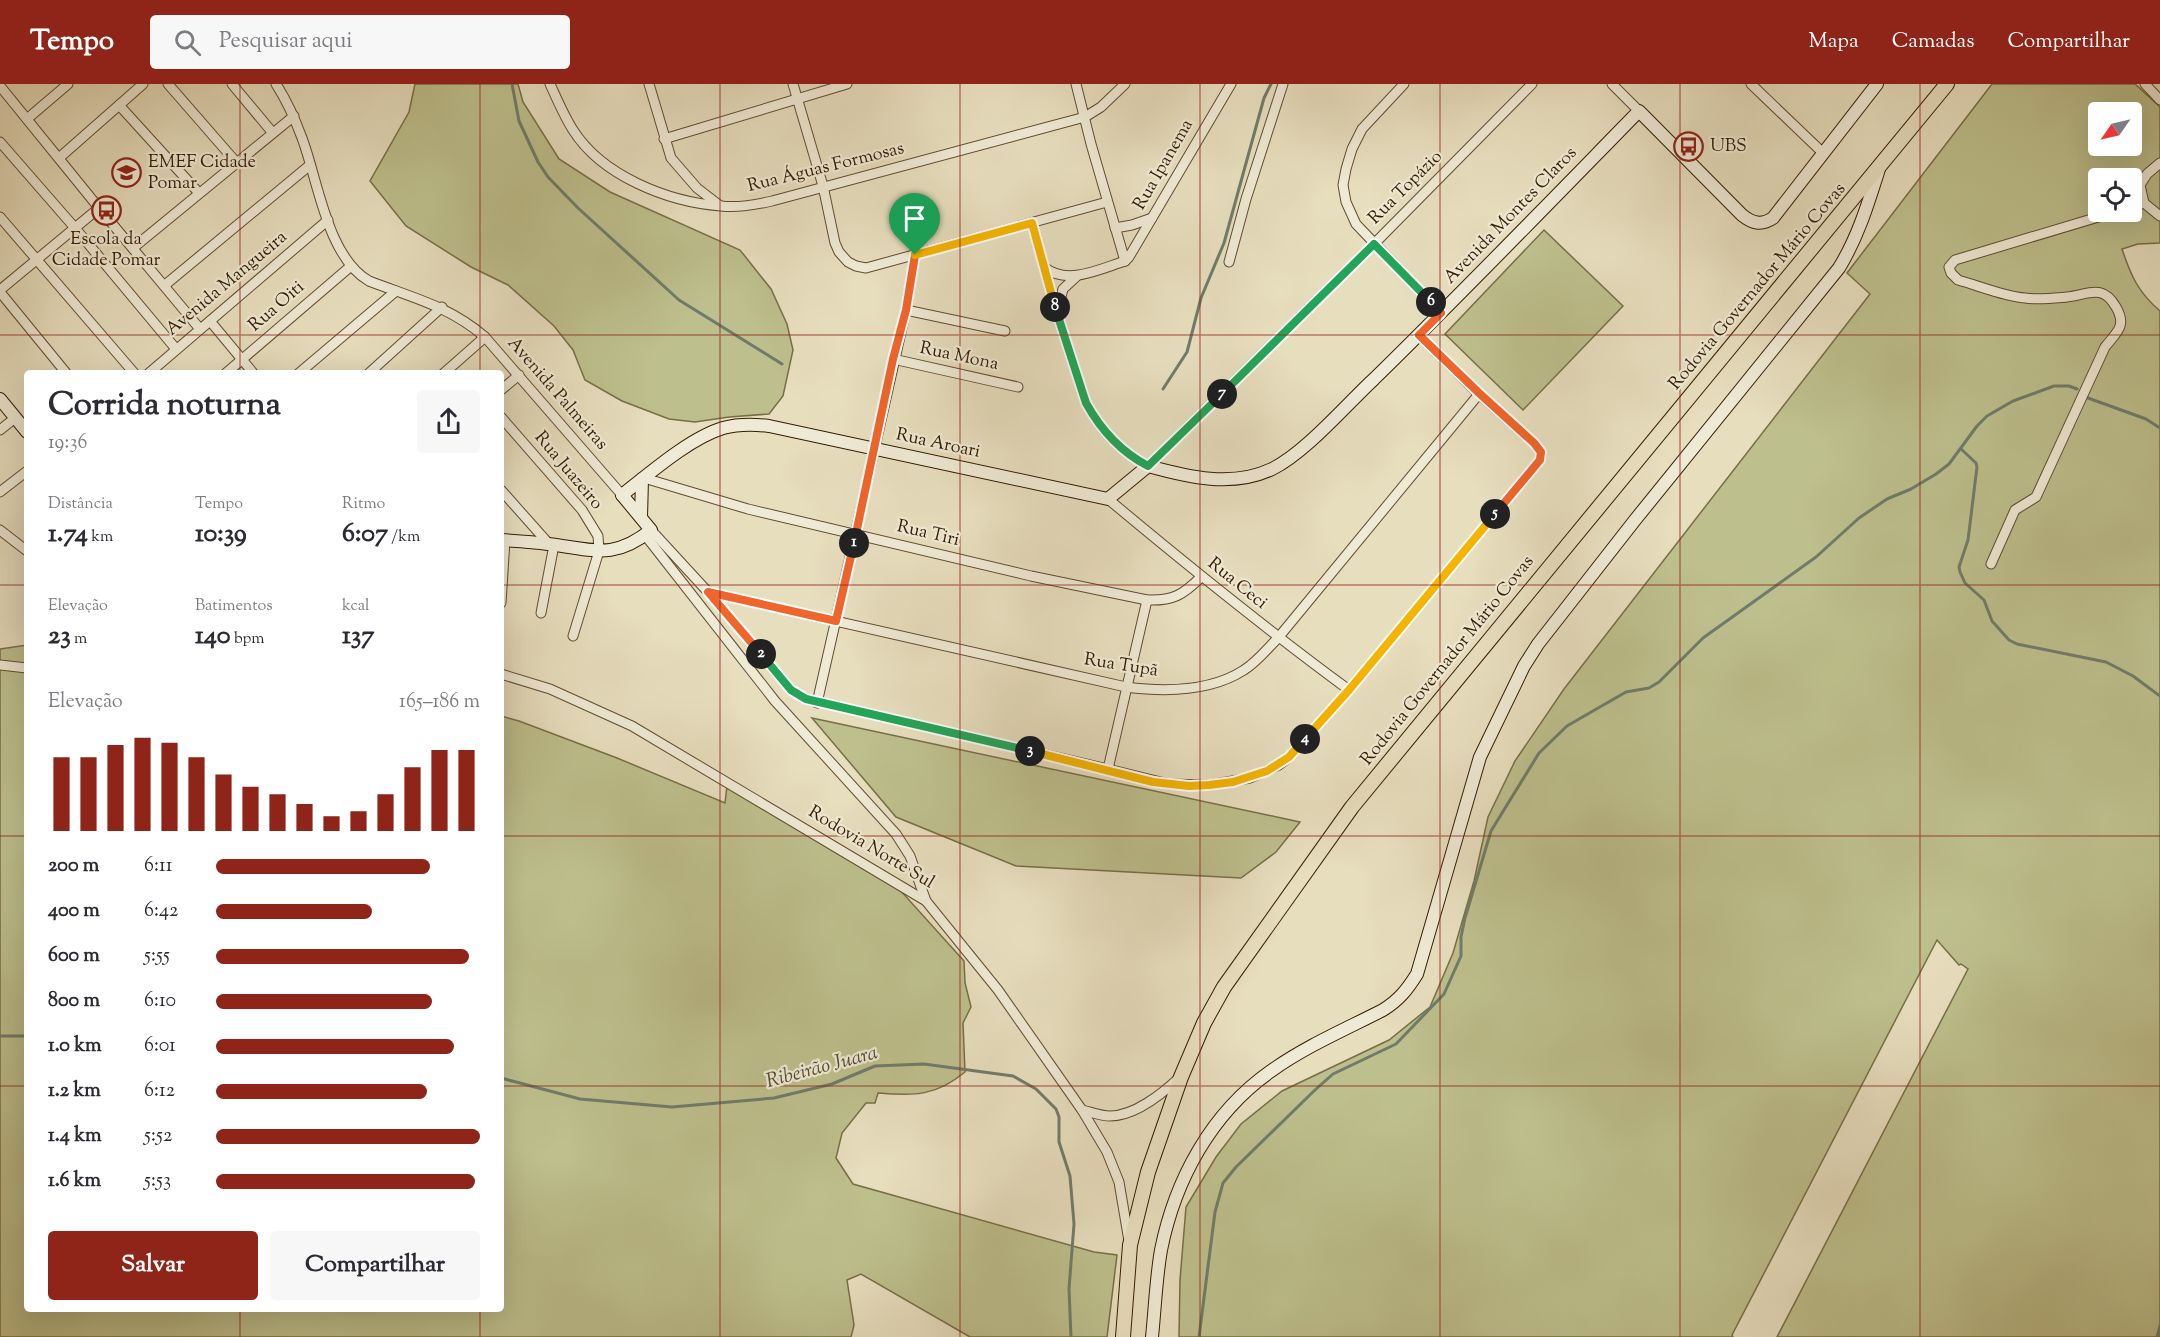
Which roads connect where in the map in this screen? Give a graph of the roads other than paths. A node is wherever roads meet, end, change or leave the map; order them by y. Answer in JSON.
{"nodes":[{"id":1,"x":68,"y":84,"type":"edge"},
{"id":2,"x":143,"y":84,"type":"edge"},
{"id":3,"x":168,"y":84,"type":"edge"},
{"id":4,"x":232,"y":84,"type":"edge"},
{"id":5,"x":276,"y":84,"type":"edge"},
{"id":6,"x":550,"y":84,"type":"edge"},
{"id":7,"x":649,"y":84,"type":"edge"},
{"id":8,"x":793,"y":84,"type":"edge"},
{"id":9,"x":847,"y":84,"type":"edge"},
{"id":10,"x":1076,"y":84,"type":"edge"},
{"id":11,"x":1125,"y":84,"type":"edge"},
{"id":12,"x":1231,"y":84,"type":"edge"},
{"id":13,"x":1283,"y":84,"type":"edge"},
{"id":14,"x":1404,"y":84,"type":"edge"},
{"id":15,"x":1532,"y":84,"type":"edge"},
{"id":16,"x":1612,"y":84,"type":"edge"},
{"id":17,"x":1751,"y":84,"type":"edge"},
{"id":18,"x":1877,"y":84,"type":"edge"},
{"id":19,"x":1947,"y":84,"type":"edge"},
{"id":20,"x":2145,"y":84,"type":"edge"},
{"id":21,"x":0,"y":86,"type":"edge"},
{"id":22,"x":797,"y":98,"type":"junction"},
{"id":23,"x":2160,"y":100,"type":"edge"},
{"id":24,"x":119,"y":105,"type":"junction"},
{"id":25,"x":1639,"y":111,"type":"junction"},
{"id":26,"x":294,"y":116,"type":"junction"},
{"id":27,"x":1085,"y":117,"type":"junction"},
{"id":28,"x":27,"y":119,"type":"junction"},
{"id":29,"x":272,"y":132,"type":"junction"},
{"id":30,"x":664,"y":139,"type":"junction"},
{"id":31,"x":0,"y":142,"type":"edge"},
{"id":32,"x":1823,"y":153,"type":"junction"},
{"id":33,"x":59,"y":158,"type":"junction"},
{"id":34,"x":236,"y":162,"type":"junction"},
{"id":35,"x":2160,"y":163,"type":"edge"},
{"id":36,"x":310,"y":165,"type":"junction"},
{"id":37,"x":1879,"y":169,"type":"junction"},
{"id":38,"x":823,"y":186,"type":"junction"},
{"id":39,"x":199,"y":193,"type":"junction"},
{"id":40,"x":1107,"y":202,"type":"junction"},
{"id":41,"x":2144,"y":203,"type":"joint"},
{"id":42,"x":721,"y":206,"type":"junction"},
{"id":43,"x":99,"y":208,"type":"junction"},
{"id":44,"x":2160,"y":216,"type":"edge"},
{"id":45,"x":0,"y":217,"type":"edge"},
{"id":46,"x":1152,"y":218,"type":"junction"},
{"id":47,"x":328,"y":220,"type":"junction"},
{"id":48,"x":2088,"y":220,"type":"edge"},
{"id":49,"x":1032,"y":223,"type":"junction"},
{"id":50,"x":75,"y":228,"type":"junction"},
{"id":51,"x":1115,"y":228,"type":"junction"},
{"id":52,"x":1374,"y":244,"type":"junction"},
{"id":53,"x":133,"y":248,"type":"junction"},
{"id":54,"x":915,"y":255,"type":"junction"},
{"id":55,"x":37,"y":260,"type":"junction"},
{"id":56,"x":1125,"y":261,"type":"junction"},
{"id":57,"x":1228,"y":262,"type":"dead end"},
{"id":58,"x":351,"y":266,"type":"junction"},
{"id":59,"x":1044,"y":267,"type":"junction"},
{"id":60,"x":1079,"y":275,"type":"junction"},
{"id":61,"x":165,"y":285,"type":"junction"},
{"id":62,"x":0,"y":291,"type":"edge"},
{"id":63,"x":396,"y":291,"type":"junction"},
{"id":64,"x":442,"y":307,"type":"junction"},
{"id":65,"x":906,"y":310,"type":"junction"},
{"id":66,"x":1441,"y":313,"type":"junction"},
{"id":67,"x":1057,"y":314,"type":"junction"},
{"id":68,"x":210,"y":321,"type":"junction"},
{"id":69,"x":200,"y":329,"type":"junction"},
{"id":70,"x":1005,"y":331,"type":"dead end"},
{"id":71,"x":1419,"y":335,"type":"junction"},
{"id":72,"x":485,"y":337,"type":"junction"},
{"id":73,"x":176,"y":349,"type":"junction"},
{"id":74,"x":242,"y":359,"type":"junction"},
{"id":75,"x":893,"y":359,"type":"junction"},
{"id":76,"x":64,"y":370,"type":"edge"},
{"id":77,"x":132,"y":370,"type":"edge"},
{"id":78,"x":152,"y":370,"type":"edge"},
{"id":79,"x":230,"y":370,"type":"edge"},
{"id":80,"x":251,"y":370,"type":"edge"},
{"id":81,"x":303,"y":370,"type":"edge"},
{"id":82,"x":372,"y":370,"type":"edge"},
{"id":83,"x":448,"y":370,"type":"edge"},
{"id":84,"x":519,"y":375,"type":"junction"},
{"id":85,"x":1018,"y":387,"type":"dead end"},
{"id":86,"x":504,"y":388,"type":"edge"},
{"id":87,"x":1479,"y":393,"type":"junction"},
{"id":88,"x":0,"y":399,"type":"edge"},
{"id":89,"x":15,"y":418,"type":"junction"},
{"id":90,"x":504,"y":420,"type":"edge"},
{"id":91,"x":24,"y":428,"type":"edge"},
{"id":92,"x":0,"y":430,"type":"edge"},
{"id":93,"x":874,"y":448,"type":"junction"},
{"id":94,"x":1148,"y":466,"type":"junction"},
{"id":95,"x":24,"y":473,"type":"edge"},
{"id":96,"x":643,"y":478,"type":"junction"},
{"id":97,"x":0,"y":492,"type":"edge"},
{"id":98,"x":504,"y":493,"type":"edge"},
{"id":99,"x":622,"y":495,"type":"junction"},
{"id":100,"x":1108,"y":499,"type":"junction"},
{"id":101,"x":641,"y":517,"type":"junction"},
{"id":102,"x":0,"y":530,"type":"edge"},
{"id":103,"x":648,"y":532,"type":"junction"},
{"id":104,"x":856,"y":534,"type":"junction"},
{"id":105,"x":504,"y":540,"type":"edge"},
{"id":106,"x":551,"y":544,"type":"junction"},
{"id":107,"x":24,"y":549,"type":"edge"},
{"id":108,"x":599,"y":551,"type":"junction"},
{"id":109,"x":1991,"y":564,"type":"dead end"},
{"id":110,"x":1201,"y":577,"type":"junction"},
{"id":111,"x":708,"y":592,"type":"junction"},
{"id":112,"x":1147,"y":600,"type":"junction"},
{"id":113,"x":541,"y":614,"type":"dead end"},
{"id":114,"x":836,"y":621,"type":"junction"},
{"id":115,"x":573,"y":636,"type":"dead end"},
{"id":116,"x":1278,"y":638,"type":"junction"},
{"id":117,"x":0,"y":665,"type":"edge"},
{"id":118,"x":24,"y":668,"type":"edge"},
{"id":119,"x":504,"y":675,"type":"edge"},
{"id":120,"x":1126,"y":687,"type":"junction"},
{"id":121,"x":1349,"y":690,"type":"junction"},
{"id":122,"x":817,"y":703,"type":"junction"},
{"id":123,"x":1108,"y":770,"type":"junction"},
{"id":124,"x":926,"y":901,"type":"junction"},
{"id":125,"x":1181,"y":1077,"type":"junction"},
{"id":126,"x":1082,"y":1110,"type":"junction"},
{"id":127,"x":1130,"y":1245,"type":"junction"},
{"id":128,"x":1123,"y":1337,"type":"edge"},
{"id":129,"x":1152,"y":1337,"type":"edge"}],
"edges":[{"from":1,"to":28,"type":"street"},
{"from":2,"to":24,"type":"street"},
{"from":3,"to":34,"type":"street"},
{"from":4,"to":29,"type":"street"},
{"from":5,"to":26,"type":"street","name":"Avenida Palmeiras"},
{"from":6,"to":42,"type":"street","name":"Rua Águas Formosas"},
{"from":7,"to":30,"type":"street"},
{"from":8,"to":22,"type":"street"},
{"from":9,"to":22,"type":"street"},
{"from":10,"to":27,"type":"street"},
{"from":11,"to":27,"type":"street"},
{"from":12,"to":46,"type":"street","name":"Rua Ipanema"},
{"from":13,"to":57,"type":"street"},
{"from":14,"to":52,"type":"street"},
{"from":15,"to":52,"type":"street","name":"Rua Topázio"},
{"from":16,"to":25,"type":"street"},
{"from":17,"to":32,"type":"street"},
{"from":18,"to":32,"type":"street"},
{"from":19,"to":37,"type":"main road","name":"Rodovia Governador Mário Covas"},
{"from":20,"to":23,"type":"street"},
{"from":21,"to":28,"type":"street"},
{"from":22,"to":30,"type":"street"},
{"from":22,"to":38,"type":"street"},
{"from":24,"to":33,"type":"street"},
{"from":24,"to":39,"type":"street"},
{"from":25,"to":32,"type":"street"},
{"from":25,"to":66,"type":"street","name":"Avenida Montes Claros"},
{"from":26,"to":29,"type":"street"},
{"from":26,"to":36,"type":"street","name":"Avenida Palmeiras"},
{"from":27,"to":38,"type":"street","name":"Rua Águas Formosas"},
{"from":27,"to":40,"type":"street"},
{"from":28,"to":33,"type":"street"},
{"from":29,"to":34,"type":"street"},
{"from":30,"to":42,"type":"street"},
{"from":31,"to":50,"type":"street"},
{"from":33,"to":43,"type":"street"},
{"from":34,"to":39,"type":"street"},
{"from":35,"to":41,"type":"street"},
{"from":36,"to":47,"type":"street","name":"Avenida Palmeiras"},
{"from":36,"to":61,"type":"street"},
{"from":37,"to":125,"type":"main road","name":"Rodovia Governador Mário Covas"},
{"from":37,"to":129,"type":"street"},
{"from":38,"to":42,"type":"street","name":"Rua Águas Formosas"},
{"from":38,"to":54,"type":"street"},
{"from":39,"to":53,"type":"street"},
{"from":40,"to":49,"type":"street"},
{"from":40,"to":51,"type":"street"},
{"from":41,"to":44,"type":"street"},
{"from":43,"to":50,"type":"street"},
{"from":43,"to":53,"type":"street"},
{"from":45,"to":55,"type":"street"},
{"from":46,"to":51,"type":"street"},
{"from":46,"to":56,"type":"street","name":"Rua Ipanema"},
{"from":47,"to":58,"type":"street","name":"Avenida Palmeiras"},
{"from":47,"to":68,"type":"street","name":"Avenida Mangueira"},
{"from":48,"to":109,"type":"street"},
{"from":49,"to":54,"type":"street"},
{"from":49,"to":59,"type":"street","name":"Avenida Montes Claros"},
{"from":50,"to":55,"type":"street"},
{"from":50,"to":73,"type":"street"},
{"from":51,"to":56,"type":"street"},
{"from":52,"to":66,"type":"street"},
{"from":52,"to":94,"type":"street","name":"Rua Topázio"},
{"from":53,"to":61,"type":"street"},
{"from":54,"to":65,"type":"street"},
{"from":55,"to":62,"type":"street"},
{"from":55,"to":77,"type":"street"},
{"from":56,"to":60,"type":"street"},
{"from":58,"to":63,"type":"street","name":"Avenida Palmeiras"},
{"from":58,"to":74,"type":"street","name":"Rua Oiti"},
{"from":59,"to":60,"type":"street"},
{"from":59,"to":67,"type":"street","name":"Avenida Montes Claros"},
{"from":60,"to":67,"type":"street"},
{"from":61,"to":69,"type":"street"},
{"from":62,"to":76,"type":"street"},
{"from":63,"to":64,"type":"street","name":"Avenida Palmeiras"},
{"from":63,"to":81,"type":"street"},
{"from":64,"to":72,"type":"street","name":"Avenida Palmeiras"},
{"from":64,"to":82,"type":"street"},
{"from":65,"to":70,"type":"street"},
{"from":65,"to":75,"type":"street"},
{"from":66,"to":71,"type":"street","name":"Avenida Montes Claros"},
{"from":67,"to":94,"type":"street","name":"Avenida Montes Claros"},
{"from":68,"to":69,"type":"street","name":"Avenida Mangueira"},
{"from":68,"to":74,"type":"street"},
{"from":69,"to":73,"type":"street","name":"Avenida Mangueira"},
{"from":71,"to":87,"type":"street"},
{"from":71,"to":94,"type":"street","name":"Avenida Montes Claros"},
{"from":72,"to":83,"type":"street"},
{"from":72,"to":84,"type":"street","name":"Avenida Palmeiras"},
{"from":73,"to":78,"type":"street","name":"Avenida Mangueira"},
{"from":74,"to":79,"type":"street","name":"Rua Oiti"},
{"from":74,"to":80,"type":"street"},
{"from":75,"to":85,"type":"street","name":"Rua Mona"},
{"from":75,"to":93,"type":"street"},
{"from":84,"to":86,"type":"street"},
{"from":84,"to":99,"type":"street","name":"Avenida Palmeiras"},
{"from":87,"to":116,"type":"street","name":"Rua Tupã"},
{"from":87,"to":121,"type":"street"},
{"from":88,"to":89,"type":"street"},
{"from":89,"to":91,"type":"street"},
{"from":89,"to":92,"type":"street"},
{"from":90,"to":108,"type":"street","name":"Rua Juazeiro"},
{"from":93,"to":96,"type":"street","name":"Rua Aroari"},
{"from":93,"to":100,"type":"street","name":"Rua Aroari"},
{"from":93,"to":104,"type":"street"},
{"from":94,"to":100,"type":"street"},
{"from":95,"to":97,"type":"street"},
{"from":96,"to":99,"type":"street","name":"Rua Aroari"},
{"from":96,"to":101,"type":"street"},
{"from":96,"to":104,"type":"street","name":"Rua Tiri"},
{"from":98,"to":106,"type":"street"},
{"from":99,"to":101,"type":"street"},
{"from":99,"to":103,"type":"street"},
{"from":100,"to":110,"type":"street","name":"Rua Ceci"},
{"from":101,"to":103,"type":"street"},
{"from":102,"to":107,"type":"street"},
{"from":103,"to":108,"type":"street"},
{"from":103,"to":111,"type":"street"},
{"from":103,"to":124,"type":"street"},
{"from":104,"to":112,"type":"street","name":"Rua Tiri"},
{"from":104,"to":114,"type":"street"},
{"from":105,"to":106,"type":"street"},
{"from":106,"to":108,"type":"street"},
{"from":106,"to":113,"type":"street"},
{"from":108,"to":115,"type":"street"},
{"from":110,"to":112,"type":"street","name":"Rua Tiri"},
{"from":110,"to":116,"type":"street","name":"Rua Ceci"},
{"from":111,"to":114,"type":"street","name":"Rua Tupã"},
{"from":111,"to":122,"type":"street"},
{"from":112,"to":120,"type":"street"},
{"from":114,"to":120,"type":"street","name":"Rua Tupã"},
{"from":114,"to":122,"type":"street"},
{"from":116,"to":120,"type":"street","name":"Rua Tupã"},
{"from":116,"to":121,"type":"street","name":"Rua Ceci"},
{"from":117,"to":118,"type":"street"},
{"from":119,"to":124,"type":"street","name":"Rodovia Norte Sul"},
{"from":120,"to":123,"type":"street"},
{"from":121,"to":123,"type":"street"},
{"from":122,"to":123,"type":"street"},
{"from":124,"to":126,"type":"street","name":"Rodovia Norte Sul"},
{"from":125,"to":126,"type":"street"},
{"from":125,"to":127,"type":"main road","name":"Rodovia Governador Mário Covas"},
{"from":126,"to":127,"type":"street","name":"Rodovia Norte Sul"},
{"from":127,"to":128,"type":"main road","name":"Rodovia Governador Mário Covas"}]}
